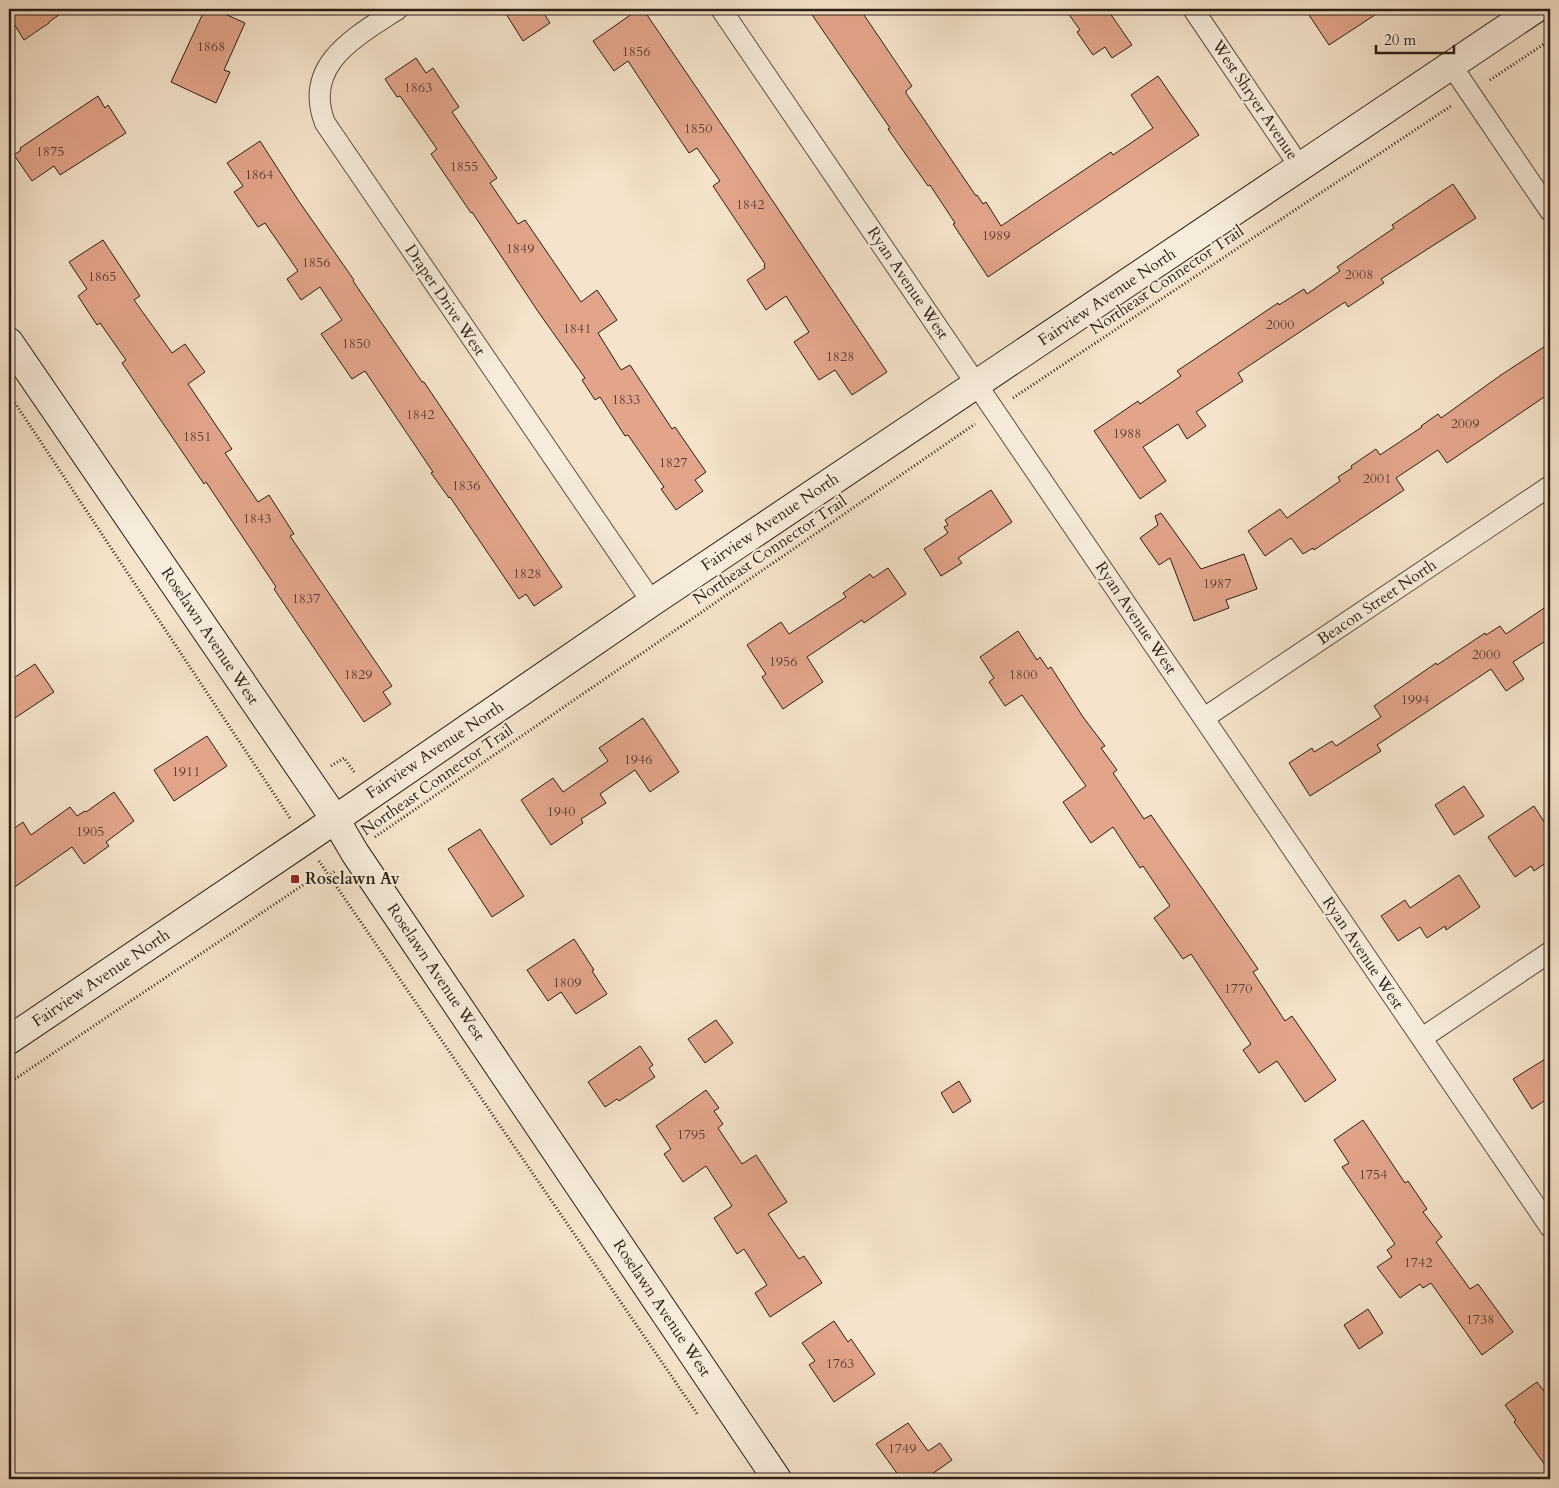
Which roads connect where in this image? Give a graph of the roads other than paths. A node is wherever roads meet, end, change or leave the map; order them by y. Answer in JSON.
{"nodes":[{"id":1,"x":398,"y":9,"type":"edge"},
{"id":2,"x":721,"y":9,"type":"edge"},
{"id":3,"x":1193,"y":9,"type":"edge"},
{"id":4,"x":1535,"y":9,"type":"edge"},
{"id":5,"x":1451,"y":65,"type":"junction"},
{"id":6,"x":1300,"y":167,"type":"junction"},
{"id":7,"x":1550,"y":211,"type":"edge"},
{"id":8,"x":9,"y":342,"type":"edge"},
{"id":9,"x":976,"y":384,"type":"junction"},
{"id":10,"x":1550,"y":486,"type":"edge"},
{"id":11,"x":652,"y":602,"type":"junction"},
{"id":12,"x":1204,"y":718,"type":"junction"},
{"id":13,"x":335,"y":819,"type":"junction"},
{"id":14,"x":1550,"y":952,"type":"edge"},
{"id":15,"x":1422,"y":1038,"type":"junction"},
{"id":16,"x":9,"y":1040,"type":"edge"},
{"id":17,"x":1550,"y":1227,"type":"edge"},
{"id":18,"x":777,"y":1479,"type":"edge"}],
"edges":[{"from":1,"to":11,"type":"street","name":"Draper Drive West"},
{"from":2,"to":9,"type":"street","name":"Ryan Avenue West"},
{"from":3,"to":6,"type":"street","name":"West Shryer Avenue"},
{"from":4,"to":5,"type":"street","name":"Fairview Avenue North"},
{"from":5,"to":6,"type":"street","name":"Fairview Avenue North"},
{"from":5,"to":7,"type":"street"},
{"from":6,"to":9,"type":"street","name":"Fairview Avenue North"},
{"from":8,"to":13,"type":"street","name":"Roselawn Avenue West"},
{"from":9,"to":11,"type":"street","name":"Fairview Avenue North"},
{"from":9,"to":12,"type":"street","name":"Ryan Avenue West"},
{"from":10,"to":12,"type":"street","name":"Beacon Street North"},
{"from":11,"to":13,"type":"street","name":"Fairview Avenue North"},
{"from":12,"to":15,"type":"street","name":"Ryan Avenue West"},
{"from":13,"to":16,"type":"street","name":"Fairview Avenue North"},
{"from":13,"to":18,"type":"street","name":"Roselawn Avenue West"},
{"from":14,"to":15,"type":"street"},
{"from":15,"to":17,"type":"street","name":"Ryan Avenue West"}]}
